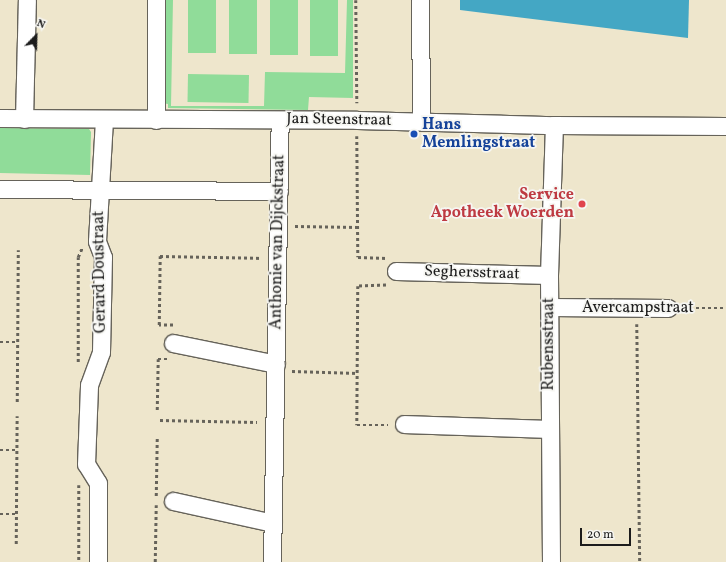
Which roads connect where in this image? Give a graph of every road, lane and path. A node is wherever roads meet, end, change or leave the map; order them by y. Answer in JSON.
{"nodes":[{"id":1,"x":27,"y":0,"type":"edge"},
{"id":2,"x":156,"y":0,"type":"edge"},
{"id":3,"x":356,"y":0,"type":"edge"},
{"id":4,"x":420,"y":0,"type":"edge"},
{"id":5,"x":0,"y":118,"type":"edge"},
{"id":6,"x":24,"y":119,"type":"junction"},
{"id":7,"x":104,"y":119,"type":"junction"},
{"id":8,"x":156,"y":120,"type":"junction"},
{"id":9,"x":280,"y":120,"type":"junction"},
{"id":10,"x":356,"y":120,"type":"junction"},
{"id":11,"x":421,"y":122,"type":"junction"},
{"id":12,"x":554,"y":125,"type":"junction"},
{"id":13,"x":726,"y":126,"type":"edge"},
{"id":14,"x":0,"y":189,"type":"edge"},
{"id":15,"x":100,"y":190,"type":"junction"},
{"id":16,"x":279,"y":191,"type":"junction"},
{"id":17,"x":278,"y":226,"type":"junction"},
{"id":18,"x":358,"y":227,"type":"junction"},
{"id":19,"x":18,"y":250,"type":"dead end"},
{"id":20,"x":278,"y":258,"type":"junction"},
{"id":21,"x":396,"y":270,"type":"junction"},
{"id":22,"x":549,"y":275,"type":"junction"},
{"id":23,"x":550,"y":307,"type":"junction"},
{"id":24,"x":637,"y":308,"type":"junction"},
{"id":25,"x":668,"y":308,"type":"joint"},
{"id":26,"x":726,"y":308,"type":"edge"},
{"id":27,"x":0,"y":342,"type":"edge"},
{"id":28,"x":18,"y":342,"type":"junction"},
{"id":29,"x":173,"y":343,"type":"junction"},
{"id":30,"x":276,"y":367,"type":"junction"},
{"id":31,"x":358,"y":373,"type":"junction"},
{"id":32,"x":17,"y":402,"type":"dead end"},
{"id":33,"x":157,"y":410,"type":"dead end"},
{"id":34,"x":17,"y":416,"type":"dead end"},
{"id":35,"x":160,"y":420,"type":"dead end"},
{"id":36,"x":275,"y":422,"type":"junction"},
{"id":37,"x":404,"y":424,"type":"joint"},
{"id":38,"x":550,"y":429,"type":"junction"},
{"id":39,"x":0,"y":450,"type":"edge"},
{"id":40,"x":16,"y":450,"type":"junction"},
{"id":41,"x":173,"y":501,"type":"dead end"},
{"id":42,"x":0,"y":514,"type":"edge"},
{"id":43,"x":16,"y":514,"type":"junction"},
{"id":44,"x":273,"y":523,"type":"junction"},
{"id":45,"x":16,"y":544,"type":"dead end"},
{"id":46,"x":98,"y":562,"type":"edge"},
{"id":47,"x":272,"y":562,"type":"edge"},
{"id":48,"x":551,"y":562,"type":"edge"},
{"id":49,"x":640,"y":562,"type":"edge"}],
"edges":[{"from":1,"to":6,"type":"street"},
{"from":2,"to":8,"type":"street"},
{"from":3,"to":10,"type":"path"},
{"from":4,"to":11,"type":"street"},
{"from":5,"to":6,"type":"street","name":"Jan Steenstraat"},
{"from":6,"to":7,"type":"street","name":"Jan Steenstraat"},
{"from":7,"to":8,"type":"street","name":"Jan Steenstraat"},
{"from":7,"to":15,"type":"street","name":"Gerard Doustraat"},
{"from":8,"to":9,"type":"street","name":"Jan Steenstraat"},
{"from":9,"to":10,"type":"street","name":"Jan Steenstraat"},
{"from":9,"to":16,"type":"street","name":"Anthonie van Dijckstraat"},
{"from":10,"to":11,"type":"street","name":"Jan Steenstraat"},
{"from":10,"to":18,"type":"path"},
{"from":11,"to":12,"type":"street","name":"Jan Steenstraat"},
{"from":12,"to":13,"type":"street","name":"Jan Steenstraat"},
{"from":12,"to":22,"type":"street","name":"Rubensstraat"},
{"from":14,"to":15,"type":"street"},
{"from":15,"to":16,"type":"street"},
{"from":15,"to":46,"type":"street","name":"Gerard Doustraat"},
{"from":16,"to":17,"type":"street","name":"Anthonie van Dijckstraat"},
{"from":17,"to":18,"type":"path"},
{"from":17,"to":20,"type":"street","name":"Anthonie van Dijckstraat"},
{"from":18,"to":21,"type":"path"},
{"from":19,"to":28,"type":"path"},
{"from":20,"to":29,"type":"path"},
{"from":20,"to":30,"type":"street","name":"Anthonie van Dijckstraat"},
{"from":21,"to":22,"type":"street","name":"Seghersstraat"},
{"from":21,"to":31,"type":"path"},
{"from":22,"to":23,"type":"street","name":"Rubensstraat"},
{"from":23,"to":24,"type":"street","name":"Avercampstraat"},
{"from":23,"to":38,"type":"street","name":"Rubensstraat"},
{"from":24,"to":25,"type":"street","name":"Avercampstraat"},
{"from":24,"to":49,"type":"path"},
{"from":25,"to":26,"type":"path","name":"Avercampstraat"},
{"from":27,"to":28,"type":"path"},
{"from":28,"to":32,"type":"path"},
{"from":29,"to":30,"type":"street"},
{"from":29,"to":33,"type":"path"},
{"from":30,"to":31,"type":"path"},
{"from":30,"to":36,"type":"street","name":"Anthonie van Dijckstraat"},
{"from":31,"to":37,"type":"path"},
{"from":34,"to":40,"type":"path"},
{"from":35,"to":36,"type":"path"},
{"from":36,"to":44,"type":"street","name":"Anthonie van Dijckstraat"},
{"from":37,"to":38,"type":"street"},
{"from":38,"to":48,"type":"street","name":"Rubensstraat"},
{"from":39,"to":40,"type":"path"},
{"from":40,"to":43,"type":"path"},
{"from":41,"to":44,"type":"street"},
{"from":42,"to":43,"type":"path"},
{"from":43,"to":45,"type":"path"},
{"from":44,"to":47,"type":"street","name":"Anthonie van Dijckstraat"}]}
